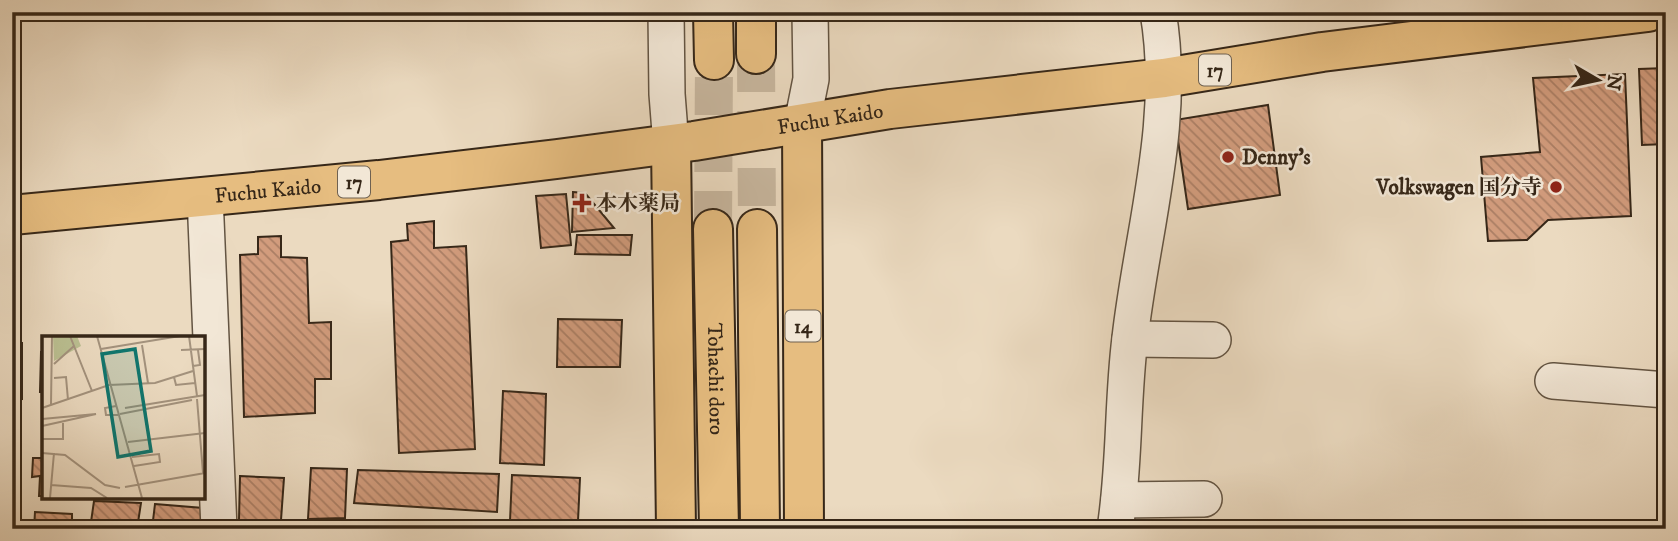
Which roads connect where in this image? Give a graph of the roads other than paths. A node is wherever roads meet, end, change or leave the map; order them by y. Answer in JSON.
{"nodes":[{"id":1,"x":666,"y":12,"type":"edge"},
{"id":2,"x":713,"y":12,"type":"edge"},
{"id":3,"x":756,"y":12,"type":"edge"},
{"id":4,"x":810,"y":12,"type":"edge"},
{"id":5,"x":1158,"y":12,"type":"edge"},
{"id":6,"x":1648,"y":12,"type":"edge"},
{"id":7,"x":1464,"y":23,"type":"edge"},
{"id":8,"x":756,"y":54,"type":"tunnel mouth"},
{"id":9,"x":713,"y":60,"type":"tunnel mouth"},
{"id":10,"x":1164,"y":78,"type":"junction"},
{"id":11,"x":802,"y":124,"type":"junction"},
{"id":12,"x":671,"y":145,"type":"junction"},
{"id":13,"x":205,"y":196,"type":"junction"},
{"id":14,"x":12,"y":215,"type":"edge"},
{"id":15,"x":713,"y":229,"type":"tunnel mouth"},
{"id":16,"x":757,"y":229,"type":"tunnel mouth"},
{"id":17,"x":1129,"y":339,"type":"junction"},
{"id":18,"x":1213,"y":340,"type":"dead end"},
{"id":19,"x":1553,"y":381,"type":"dead end"},
{"id":20,"x":1666,"y":390,"type":"edge"},
{"id":21,"x":1204,"y":499,"type":"dead end"},
{"id":22,"x":1117,"y":514,"type":"edge"},
{"id":23,"x":219,"y":529,"type":"edge"},
{"id":24,"x":676,"y":529,"type":"edge"},
{"id":25,"x":719,"y":529,"type":"edge"},
{"id":26,"x":760,"y":529,"type":"edge"},
{"id":27,"x":804,"y":529,"type":"edge"}],
"edges":[{"from":1,"to":12,"type":"street"},
{"from":2,"to":9,"type":"main road"},
{"from":3,"to":8,"type":"main road"},
{"from":4,"to":11,"type":"street"},
{"from":5,"to":10,"type":"street"},
{"from":6,"to":7,"type":"main road","name":"Fuchu Kaido","number":"17"},
{"from":7,"to":10,"type":"main road","name":"Fuchu Kaido","number":"17"},
{"from":10,"to":11,"type":"main road","name":"Fuchu Kaido","number":"17"},
{"from":10,"to":17,"type":"street"},
{"from":11,"to":12,"type":"main road","name":"Fuchu Kaido","number":"17"},
{"from":11,"to":27,"type":"main road","number":"14"},
{"from":12,"to":13,"type":"main road","name":"Fuchu Kaido","number":"17"},
{"from":12,"to":24,"type":"main road"},
{"from":13,"to":14,"type":"main road","name":"Fuchu Kaido","number":"17"},
{"from":13,"to":23,"type":"street"},
{"from":15,"to":25,"type":"main road","name":"Tohachi doro"},
{"from":16,"to":26,"type":"main road","name":"Tohachi doro","number":"14"},
{"from":17,"to":18,"type":"street"},
{"from":17,"to":22,"type":"street"},
{"from":19,"to":20,"type":"street"},
{"from":21,"to":22,"type":"street"}]}
